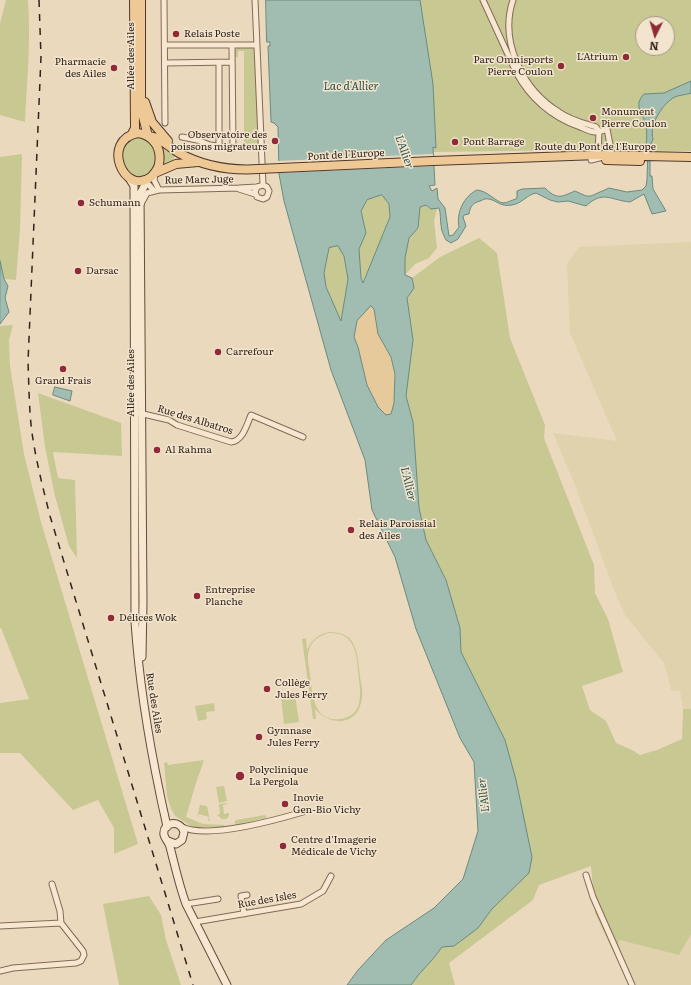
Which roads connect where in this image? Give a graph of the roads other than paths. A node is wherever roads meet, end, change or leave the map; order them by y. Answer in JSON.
{"nodes":[{"id":1,"x":134,"y":0,"type":"edge"},
{"id":2,"x":141,"y":0,"type":"edge"},
{"id":3,"x":164,"y":0,"type":"edge"},
{"id":4,"x":255,"y":0,"type":"edge"},
{"id":5,"x":483,"y":0,"type":"edge"},
{"id":6,"x":513,"y":0,"type":"edge"},
{"id":7,"x":165,"y":45,"type":"junction"},
{"id":8,"x":232,"y":45,"type":"junction"},
{"id":9,"x":257,"y":45,"type":"junction"},
{"id":10,"x":219,"y":62,"type":"junction"},
{"id":11,"x":232,"y":62,"type":"junction"},
{"id":12,"x":165,"y":63,"type":"junction"},
{"id":13,"x":142,"y":84,"type":"junction"},
{"id":14,"x":165,"y":123,"type":"dead end"},
{"id":15,"x":599,"y":131,"type":"junction"},
{"id":16,"x":132,"y":134,"type":"junction"},
{"id":17,"x":149,"y":136,"type":"junction"},
{"id":18,"x":182,"y":137,"type":"dead end"},
{"id":19,"x":219,"y":147,"type":"junction"},
{"id":20,"x":691,"y":157,"type":"edge"},
{"id":21,"x":602,"y":158,"type":"junction"},
{"id":22,"x":691,"y":160,"type":"edge"},
{"id":23,"x":433,"y":161,"type":"joint"},
{"id":24,"x":202,"y":163,"type":"junction"},
{"id":25,"x":155,"y":174,"type":"junction"},
{"id":26,"x":129,"y":178,"type":"junction"},
{"id":27,"x":146,"y":180,"type":"junction"},
{"id":28,"x":263,"y":185,"type":"junction"},
{"id":29,"x":257,"y":187,"type":"junction"},
{"id":30,"x":239,"y":188,"type":"junction"},
{"id":31,"x":157,"y":190,"type":"junction"},
{"id":32,"x":255,"y":194,"type":"junction"},
{"id":33,"x":141,"y":204,"type":"junction"},
{"id":34,"x":138,"y":413,"type":"junction"},
{"id":35,"x":303,"y":438,"type":"dead end"},
{"id":36,"x":135,"y":580,"type":"joint"},
{"id":37,"x":142,"y":588,"type":"joint"},
{"id":38,"x":303,"y":812,"type":"dead end"},
{"id":39,"x":170,"y":825,"type":"junction"},
{"id":40,"x":182,"y":827,"type":"junction"},
{"id":41,"x":203,"y":831,"type":"junction"},
{"id":42,"x":184,"y":838,"type":"junction"},
{"id":43,"x":168,"y":841,"type":"junction"},
{"id":44,"x":176,"y":844,"type":"junction"},
{"id":45,"x":176,"y":869,"type":"junction"},
{"id":46,"x":586,"y":875,"type":"dead end"},
{"id":47,"x":331,"y":876,"type":"dead end"},
{"id":48,"x":52,"y":884,"type":"dead end"},
{"id":49,"x":247,"y":895,"type":"dead end"},
{"id":50,"x":218,"y":899,"type":"dead end"},
{"id":51,"x":186,"y":904,"type":"junction"},
{"id":52,"x":244,"y":914,"type":"junction"},
{"id":53,"x":196,"y":922,"type":"junction"},
{"id":54,"x":61,"y":923,"type":"junction"},
{"id":55,"x":0,"y":926,"type":"edge"},
{"id":56,"x":0,"y":971,"type":"edge"},
{"id":57,"x":227,"y":985,"type":"edge"},
{"id":58,"x":632,"y":985,"type":"edge"}],
"edges":[{"from":1,"to":16,"type":"main road","name":"Allée des Ailes"},
{"from":2,"to":13,"type":"main road","name":"Allée des Ailes"},
{"from":3,"to":7,"type":"street"},
{"from":4,"to":9,"type":"street"},
{"from":5,"to":15,"type":"street"},
{"from":6,"to":15,"type":"street"},
{"from":7,"to":8,"type":"street"},
{"from":7,"to":12,"type":"street"},
{"from":8,"to":9,"type":"street"},
{"from":8,"to":11,"type":"street"},
{"from":9,"to":28,"type":"street"},
{"from":10,"to":11,"type":"street"},
{"from":10,"to":12,"type":"street"},
{"from":10,"to":19,"type":"street"},
{"from":11,"to":19,"type":"street"},
{"from":12,"to":14,"type":"street"},
{"from":13,"to":17,"type":"main road","name":"Allée des Ailes"},
{"from":13,"to":24,"type":"main road"},
{"from":15,"to":21,"type":"street"},
{"from":15,"to":21,"type":"street"},
{"from":16,"to":17,"type":"main road"},
{"from":16,"to":26,"type":"main road"},
{"from":17,"to":24,"type":"main road"},
{"from":17,"to":25,"type":"main road"},
{"from":18,"to":19,"type":"street"},
{"from":20,"to":21,"type":"main road","name":"Route du Pont de l'Europe"},
{"from":21,"to":22,"type":"main road","name":"Route du Pont de l'Europe"},
{"from":21,"to":23,"type":"main road","name":"Route du Pont de l'Europe"},
{"from":23,"to":24,"type":"main road","name":"Pont de l'Europe","bridge":true},
{"from":24,"to":25,"type":"main road"},
{"from":25,"to":27,"type":"main road"},
{"from":25,"to":31,"type":"street","name":"Rue Marc Juge"},
{"from":26,"to":27,"type":"main road"},
{"from":26,"to":34,"type":"main road","name":"Allée des Ailes"},
{"from":27,"to":31,"type":"street","name":"Rue Marc Juge"},
{"from":27,"to":33,"type":"main road","name":"Allée des Ailes"},
{"from":28,"to":29,"type":"street"},
{"from":28,"to":32,"type":"street"},
{"from":29,"to":30,"type":"street","name":"Rue Marc Juge"},
{"from":29,"to":32,"type":"street"},
{"from":30,"to":31,"type":"street","name":"Rue Marc Juge"},
{"from":30,"to":32,"type":"street","name":"Rue Marc Juge"},
{"from":31,"to":33,"type":"street"},
{"from":33,"to":34,"type":"main road","name":"Allée des Ailes"},
{"from":34,"to":35,"type":"street","name":"Rue des Albatros"},
{"from":34,"to":36,"type":"main road","name":"Allée des Ailes"},
{"from":34,"to":37,"type":"main road","name":"Allée des Ailes"},
{"from":36,"to":39,"type":"main road","name":"Rue des Ailes"},
{"from":37,"to":39,"type":"main road","name":"Rue des Ailes"},
{"from":38,"to":41,"type":"street"},
{"from":39,"to":40,"type":"main road"},
{"from":39,"to":43,"type":"main road"},
{"from":40,"to":41,"type":"street"},
{"from":40,"to":42,"type":"main road"},
{"from":41,"to":42,"type":"street"},
{"from":42,"to":44,"type":"main road"},
{"from":43,"to":44,"type":"main road"},
{"from":43,"to":45,"type":"main road"},
{"from":44,"to":45,"type":"main road"},
{"from":45,"to":51,"type":"main road"},
{"from":46,"to":58,"type":"street"},
{"from":47,"to":52,"type":"street","name":"Rue des Isles"},
{"from":48,"to":54,"type":"street"},
{"from":49,"to":52,"type":"street"},
{"from":50,"to":51,"type":"street"},
{"from":51,"to":53,"type":"main road"},
{"from":52,"to":53,"type":"street","name":"Rue des Isles"},
{"from":53,"to":57,"type":"main road"},
{"from":54,"to":55,"type":"street"},
{"from":54,"to":56,"type":"street"}]}
